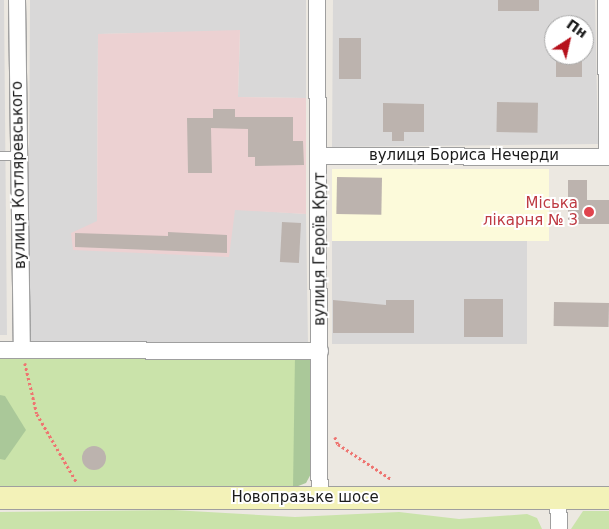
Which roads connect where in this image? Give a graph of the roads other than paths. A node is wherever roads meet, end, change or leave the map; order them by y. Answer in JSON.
{"nodes":[{"id":1,"x":17,"y":0,"type":"edge"},
{"id":2,"x":317,"y":0,"type":"edge"},
{"id":3,"x":606,"y":0,"type":"edge"},
{"id":4,"x":0,"y":156,"type":"edge"},
{"id":5,"x":19,"y":156,"type":"junction"},
{"id":6,"x":320,"y":156,"type":"junction"},
{"id":7,"x":608,"y":157,"type":"edge"},
{"id":8,"x":0,"y":350,"type":"edge"},
{"id":9,"x":22,"y":350,"type":"junction"},
{"id":10,"x":320,"y":351,"type":"junction"},
{"id":11,"x":0,"y":498,"type":"edge"},
{"id":12,"x":320,"y":498,"type":"junction"},
{"id":13,"x":558,"y":498,"type":"junction"},
{"id":14,"x":609,"y":498,"type":"edge"},
{"id":15,"x":559,"y":529,"type":"edge"}],
"edges":[{"from":1,"to":5,"type":"street","name":"вулиця Котляревського"},
{"from":2,"to":6,"type":"street","name":"вулиця Героїв Крут"},
{"from":3,"to":7,"type":"street"},
{"from":4,"to":5,"type":"lane"},
{"from":5,"to":9,"type":"street","name":"вулиця Котляревського"},
{"from":6,"to":7,"type":"street","name":"вулиця Бориса Нечерди"},
{"from":6,"to":10,"type":"street","name":"вулиця Героїв Крут"},
{"from":8,"to":9,"type":"street"},
{"from":9,"to":10,"type":"street"},
{"from":10,"to":12,"type":"street","name":"вулиця Героїв Крут"},
{"from":11,"to":12,"type":"main road","name":"Новопразьке шосе"},
{"from":12,"to":13,"type":"main road","name":"Новопразьке шосе"},
{"from":13,"to":14,"type":"main road","name":"Новопразьке шосе"},
{"from":13,"to":15,"type":"street"}]}
